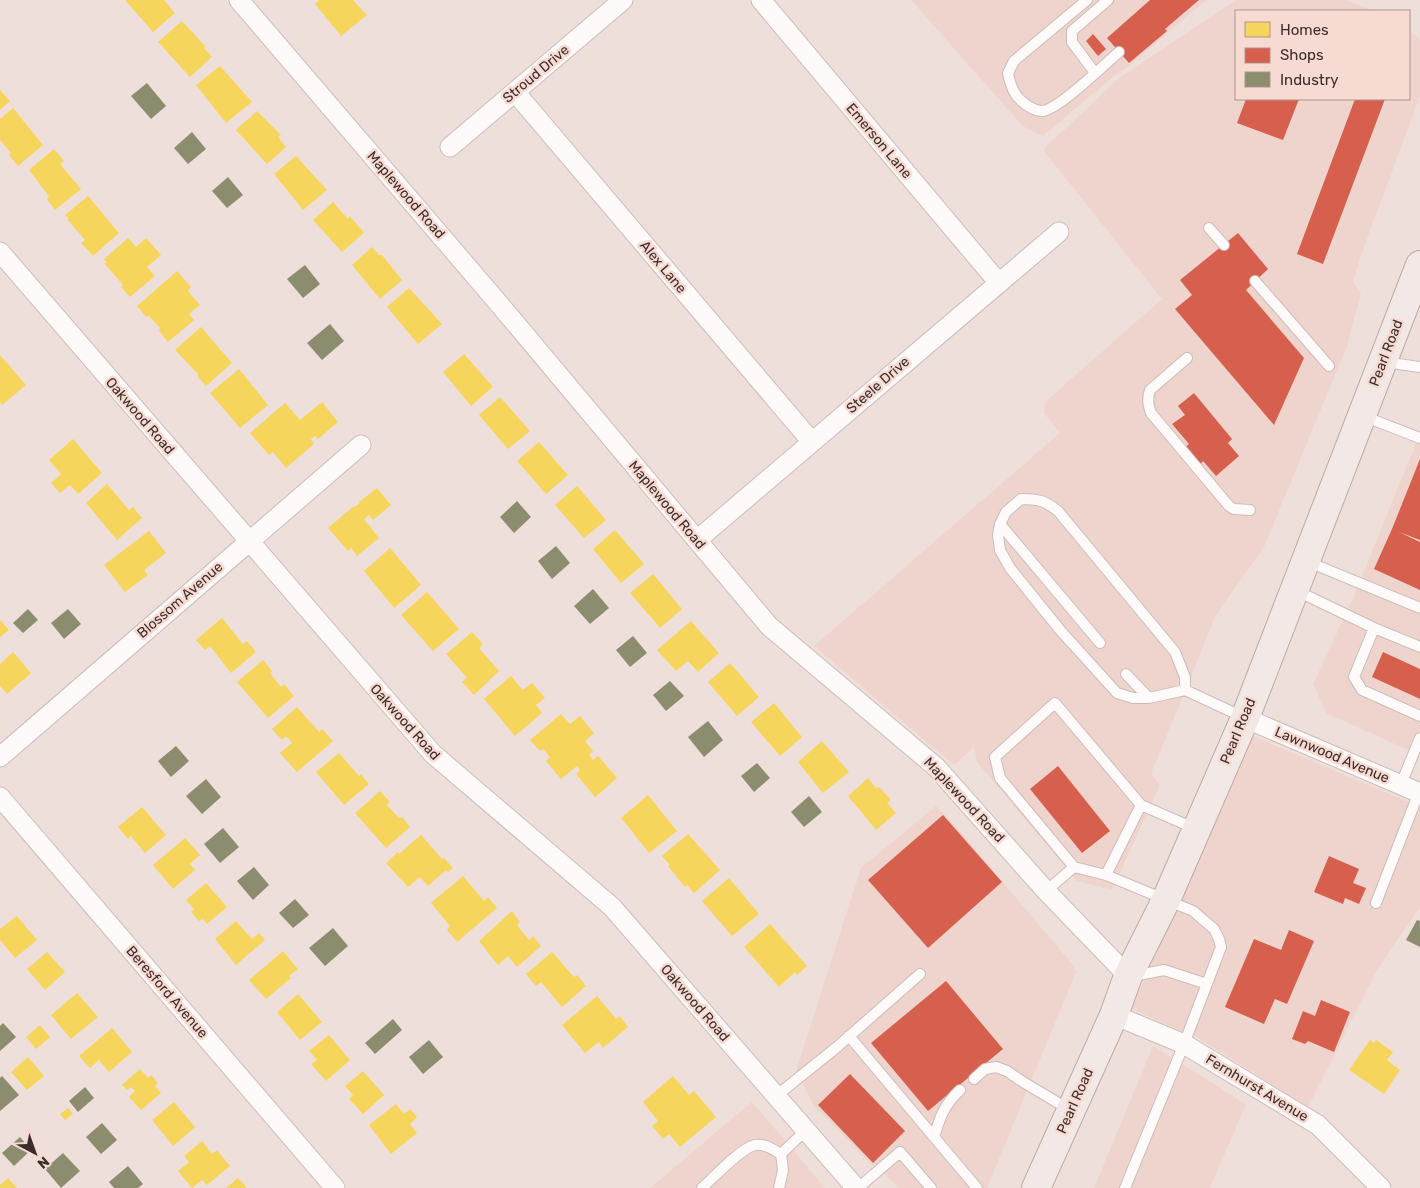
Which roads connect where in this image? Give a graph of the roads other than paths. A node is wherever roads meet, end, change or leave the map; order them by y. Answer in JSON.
{"nodes":[{"id":1,"x":239,"y":0,"type":"edge"},
{"id":2,"x":623,"y":0,"type":"edge"},
{"id":3,"x":760,"y":0,"type":"edge"},
{"id":4,"x":1087,"y":0,"type":"edge"},
{"id":5,"x":1108,"y":0,"type":"edge"},
{"id":6,"x":1119,"y":52,"type":"dead end"},
{"id":7,"x":1095,"y":72,"type":"junction"},
{"id":8,"x":515,"y":92,"type":"junction"},
{"id":9,"x":450,"y":147,"type":"dead end"},
{"id":10,"x":1209,"y":228,"type":"dead end"},
{"id":11,"x":1060,"y":232,"type":"dead end"},
{"id":12,"x":1224,"y":245,"type":"dead end"},
{"id":13,"x":0,"y":252,"type":"edge"},
{"id":14,"x":1420,"y":265,"type":"edge"},
{"id":15,"x":998,"y":282,"type":"junction"},
{"id":16,"x":1255,"y":282,"type":"dead end"},
{"id":17,"x":1187,"y":358,"type":"dead end"},
{"id":18,"x":1382,"y":362,"type":"junction"},
{"id":19,"x":1329,"y":366,"type":"dead end"},
{"id":20,"x":1420,"y":367,"type":"edge"},
{"id":21,"x":1362,"y":415,"type":"junction"},
{"id":22,"x":1420,"y":438,"type":"edge"},
{"id":23,"x":812,"y":442,"type":"junction"},
{"id":24,"x":361,"y":445,"type":"dead end"},
{"id":25,"x":1250,"y":510,"type":"dead end"},
{"id":26,"x":1000,"y":524,"type":"junction"},
{"id":27,"x":697,"y":540,"type":"junction"},
{"id":28,"x":248,"y":542,"type":"junction"},
{"id":29,"x":1305,"y":561,"type":"junction"},
{"id":30,"x":1294,"y":590,"type":"junction"},
{"id":31,"x":1420,"y":608,"type":"edge"},
{"id":32,"x":1374,"y":628,"type":"junction"},
{"id":33,"x":1100,"y":643,"type":"dead end"},
{"id":34,"x":1420,"y":647,"type":"edge"},
{"id":35,"x":1126,"y":674,"type":"dead end"},
{"id":36,"x":1185,"y":690,"type":"junction"},
{"id":37,"x":1149,"y":698,"type":"junction"},
{"id":38,"x":1420,"y":716,"type":"edge"},
{"id":39,"x":1244,"y":718,"type":"junction"},
{"id":40,"x":1420,"y":738,"type":"edge"},
{"id":41,"x":0,"y":757,"type":"edge"},
{"id":42,"x":1401,"y":784,"type":"junction"},
{"id":43,"x":1419,"y":793,"type":"edge"},
{"id":44,"x":0,"y":797,"type":"edge"},
{"id":45,"x":1141,"y":804,"type":"junction"},
{"id":46,"x":1197,"y":829,"type":"junction"},
{"id":47,"x":1074,"y":868,"type":"junction"},
{"id":48,"x":1106,"y":875,"type":"junction"},
{"id":49,"x":1046,"y":891,"type":"junction"},
{"id":50,"x":1166,"y":900,"type":"junction"},
{"id":51,"x":1376,"y":903,"type":"dead end"},
{"id":52,"x":920,"y":974,"type":"dead end"},
{"id":53,"x":1128,"y":976,"type":"junction"},
{"id":54,"x":1207,"y":984,"type":"junction"},
{"id":55,"x":1114,"y":1015,"type":"junction"},
{"id":56,"x":849,"y":1036,"type":"junction"},
{"id":57,"x":1184,"y":1044,"type":"junction"},
{"id":58,"x":974,"y":1079,"type":"dead end"},
{"id":59,"x":960,"y":1090,"type":"dead end"},
{"id":60,"x":776,"y":1096,"type":"junction"},
{"id":61,"x":1071,"y":1110,"type":"junction"},
{"id":62,"x":806,"y":1130,"type":"junction"},
{"id":63,"x":934,"y":1137,"type":"junction"},
{"id":64,"x":781,"y":1154,"type":"junction"},
{"id":65,"x":335,"y":1188,"type":"edge"},
{"id":66,"x":702,"y":1188,"type":"edge"},
{"id":67,"x":779,"y":1188,"type":"edge"},
{"id":68,"x":857,"y":1188,"type":"edge"},
{"id":69,"x":931,"y":1188,"type":"edge"},
{"id":70,"x":977,"y":1188,"type":"edge"},
{"id":71,"x":1036,"y":1188,"type":"edge"},
{"id":72,"x":1125,"y":1188,"type":"edge"},
{"id":73,"x":1381,"y":1188,"type":"edge"}],
"edges":[{"from":1,"to":27,"type":"street","name":"Maplewood Road"},
{"from":2,"to":8,"type":"street","name":"Stroud Drive"},
{"from":3,"to":15,"type":"street","name":"Emerson Lane"},
{"from":4,"to":7,"type":"lane"},
{"from":5,"to":7,"type":"lane"},
{"from":6,"to":7,"type":"lane"},
{"from":8,"to":9,"type":"street","name":"Stroud Drive"},
{"from":8,"to":23,"type":"street","name":"Alex Lane"},
{"from":10,"to":12,"type":"lane"},
{"from":11,"to":15,"type":"street","name":"Steele Drive"},
{"from":13,"to":28,"type":"street","name":"Oakwood Road"},
{"from":14,"to":18,"type":"main road","name":"Pearl Road"},
{"from":15,"to":23,"type":"street","name":"Steele Drive"},
{"from":16,"to":19,"type":"lane"},
{"from":17,"to":25,"type":"lane"},
{"from":18,"to":20,"type":"lane"},
{"from":18,"to":21,"type":"main road","name":"Pearl Road"},
{"from":21,"to":22,"type":"lane"},
{"from":21,"to":29,"type":"main road","name":"Pearl Road"},
{"from":23,"to":27,"type":"street","name":"Steele Drive"},
{"from":24,"to":28,"type":"street","name":"Blossom Avenue"},
{"from":26,"to":33,"type":"lane"},
{"from":26,"to":36,"type":"lane"},
{"from":26,"to":37,"type":"lane"},
{"from":27,"to":49,"type":"street","name":"Maplewood Road"},
{"from":28,"to":41,"type":"street","name":"Blossom Avenue"},
{"from":28,"to":60,"type":"street","name":"Oakwood Road"},
{"from":29,"to":30,"type":"main road","name":"Pearl Road"},
{"from":29,"to":31,"type":"lane"},
{"from":30,"to":32,"type":"lane"},
{"from":30,"to":39,"type":"main road","name":"Pearl Road"},
{"from":32,"to":34,"type":"lane"},
{"from":32,"to":38,"type":"lane"},
{"from":35,"to":37,"type":"lane"},
{"from":36,"to":37,"type":"lane"},
{"from":36,"to":39,"type":"lane"},
{"from":39,"to":42,"type":"street","name":"Lawnwood Avenue"},
{"from":39,"to":46,"type":"main road","name":"Pearl Road"},
{"from":40,"to":42,"type":"lane"},
{"from":42,"to":43,"type":"street","name":"Lawnwood Avenue"},
{"from":43,"to":51,"type":"lane"},
{"from":44,"to":65,"type":"street","name":"Beresford Avenue"},
{"from":45,"to":46,"type":"lane"},
{"from":45,"to":47,"type":"lane"},
{"from":45,"to":48,"type":"lane"},
{"from":46,"to":50,"type":"main road","name":"Pearl Road"},
{"from":47,"to":48,"type":"lane"},
{"from":47,"to":49,"type":"lane"},
{"from":48,"to":50,"type":"lane"},
{"from":49,"to":53,"type":"street","name":"Maplewood Road"},
{"from":50,"to":53,"type":"main road","name":"Pearl Road"},
{"from":50,"to":54,"type":"lane"},
{"from":52,"to":56,"type":"lane"},
{"from":53,"to":54,"type":"lane"},
{"from":53,"to":55,"type":"main road","name":"Pearl Road"},
{"from":54,"to":57,"type":"lane"},
{"from":55,"to":57,"type":"street","name":"Fernhurst Avenue"},
{"from":55,"to":61,"type":"main road","name":"Pearl Road"},
{"from":56,"to":60,"type":"lane"},
{"from":56,"to":63,"type":"lane"},
{"from":57,"to":72,"type":"lane"},
{"from":57,"to":73,"type":"street","name":"Fernhurst Avenue"},
{"from":58,"to":61,"type":"lane"},
{"from":59,"to":63,"type":"lane"},
{"from":60,"to":62,"type":"street","name":"Oakwood Road"},
{"from":61,"to":71,"type":"main road","name":"Pearl Road"},
{"from":62,"to":64,"type":"lane"},
{"from":62,"to":68,"type":"street","name":"Oakwood Road"},
{"from":63,"to":70,"type":"lane"},
{"from":64,"to":66,"type":"lane"},
{"from":64,"to":67,"type":"lane"},
{"from":68,"to":69,"type":"lane"}]}
